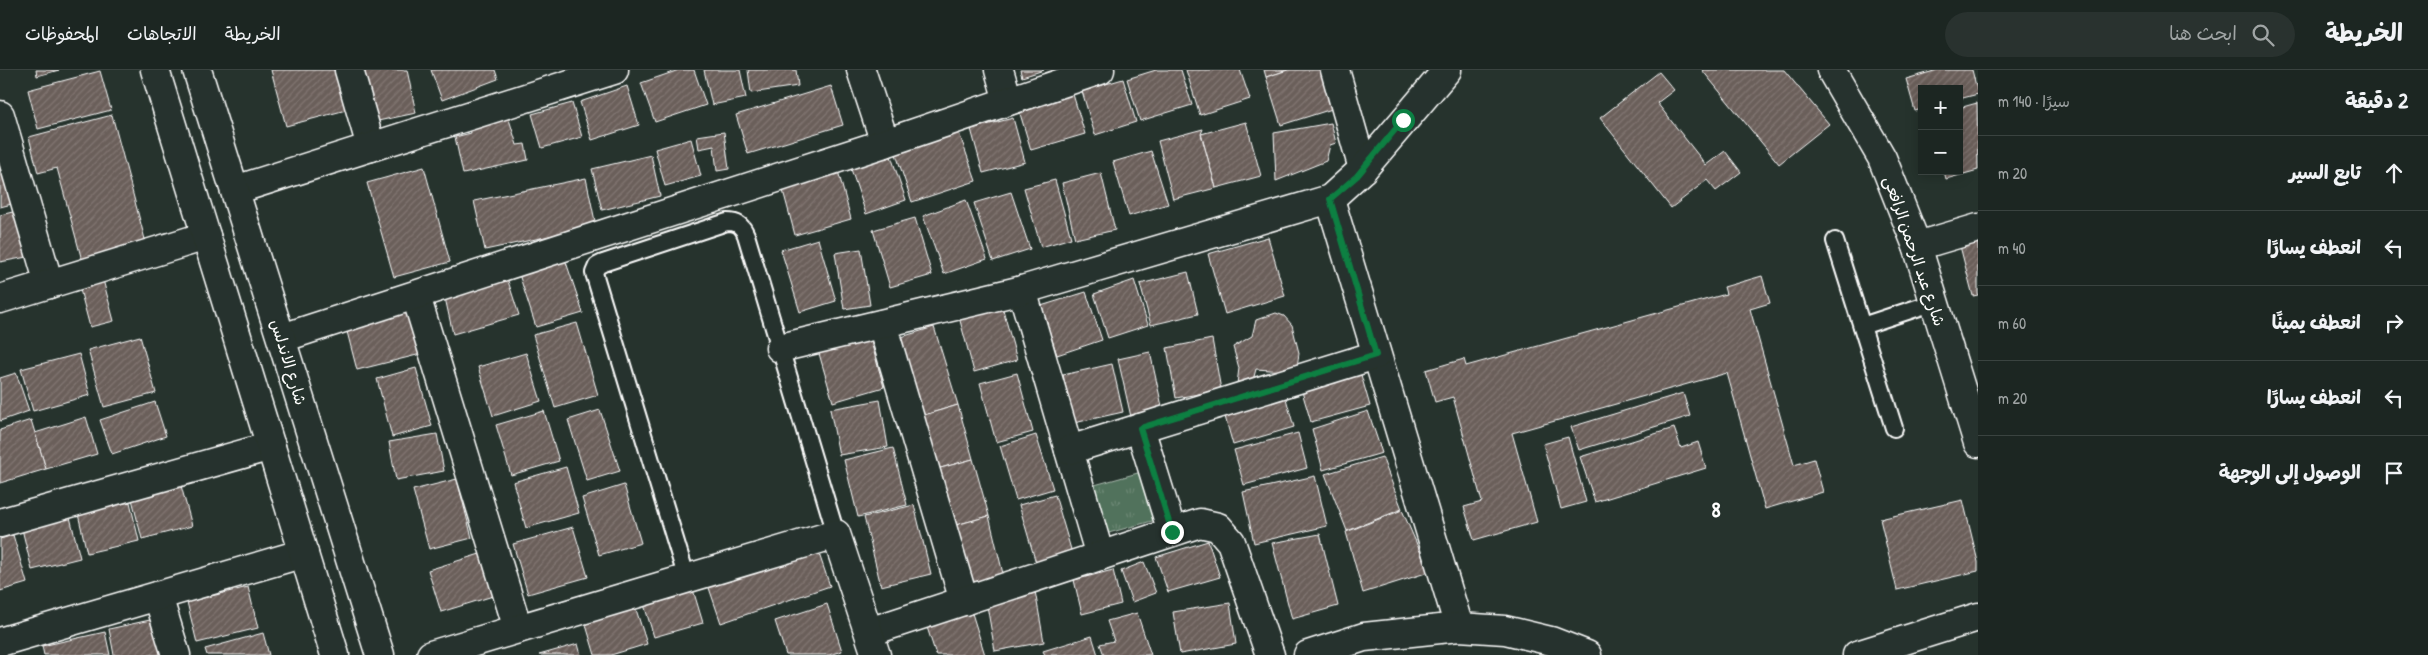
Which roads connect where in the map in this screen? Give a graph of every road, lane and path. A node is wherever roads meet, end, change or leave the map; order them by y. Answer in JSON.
{"nodes":[{"id":1,"x":155,"y":70,"type":"edge"},
{"id":2,"x":197,"y":70,"type":"edge"},
{"id":3,"x":349,"y":70,"type":"edge"},
{"id":4,"x":614,"y":70,"type":"edge"},
{"id":5,"x":861,"y":70,"type":"edge"},
{"id":6,"x":999,"y":70,"type":"edge"},
{"id":7,"x":1100,"y":70,"type":"edge"},
{"id":8,"x":1336,"y":70,"type":"edge"},
{"id":9,"x":1447,"y":70,"type":"edge"},
{"id":10,"x":1831,"y":70,"type":"edge"},
{"id":11,"x":582,"y":75,"type":"edge"},
{"id":12,"x":546,"y":80,"type":"edge"},
{"id":13,"x":1008,"y":101,"type":"junction"},
{"id":14,"x":0,"y":115,"type":"edge"},
{"id":15,"x":885,"y":144,"type":"junction"},
{"id":16,"x":371,"y":147,"type":"junction"},
{"id":17,"x":1363,"y":169,"type":"junction"},
{"id":18,"x":235,"y":190,"type":"junction"},
{"id":19,"x":1330,"y":199,"type":"junction"},
{"id":20,"x":1978,"y":228,"type":"edge"},
{"id":21,"x":206,"y":236,"type":"junction"},
{"id":22,"x":1835,"y":241,"type":"dead end"},
{"id":23,"x":1917,"y":246,"type":"junction"},
{"id":24,"x":49,"y":284,"type":"junction"},
{"id":25,"x":1022,"y":290,"type":"junction"},
{"id":26,"x":416,"y":296,"type":"junction"},
{"id":27,"x":0,"y":299,"type":"edge"},
{"id":28,"x":1935,"y":302,"type":"junction"},
{"id":29,"x":882,"y":324,"type":"junction"},
{"id":30,"x":1862,"y":326,"type":"junction"},
{"id":31,"x":282,"y":338,"type":"junction"},
{"id":32,"x":780,"y":348,"type":"junction"},
{"id":33,"x":1376,"y":355,"type":"junction"},
{"id":34,"x":1140,"y":428,"type":"junction"},
{"id":35,"x":1894,"y":428,"type":"dead end"},
{"id":36,"x":1978,"y":442,"type":"edge"},
{"id":37,"x":271,"y":446,"type":"junction"},
{"id":38,"x":1069,"y":450,"type":"junction"},
{"id":39,"x":0,"y":523,"type":"edge"},
{"id":40,"x":1172,"y":532,"type":"junction"},
{"id":41,"x":836,"y":534,"type":"junction"},
{"id":42,"x":304,"y":553,"type":"junction"},
{"id":43,"x":1100,"y":556,"type":"junction"},
{"id":44,"x":687,"y":579,"type":"junction"},
{"id":45,"x":158,"y":596,"type":"junction"},
{"id":46,"x":964,"y":601,"type":"junction"},
{"id":47,"x":1978,"y":617,"type":"edge"},
{"id":48,"x":1458,"y":627,"type":"junction"},
{"id":49,"x":518,"y":629,"type":"junction"},
{"id":50,"x":0,"y":642,"type":"edge"},
{"id":51,"x":872,"y":643,"type":"edge"},
{"id":52,"x":176,"y":655,"type":"edge"},
{"id":53,"x":335,"y":655,"type":"edge"},
{"id":54,"x":380,"y":655,"type":"edge"},
{"id":55,"x":431,"y":655,"type":"edge"},
{"id":56,"x":1270,"y":655,"type":"edge"},
{"id":57,"x":1308,"y":655,"type":"edge"},
{"id":58,"x":1587,"y":655,"type":"edge"},
{"id":59,"x":1857,"y":655,"type":"edge"}],
"edges":[{"from":1,"to":21,"type":"street"},
{"from":2,"to":18,"type":"street","name":"شارع الاندلس"},
{"from":3,"to":16,"type":"street"},
{"from":4,"to":11,"type":"street"},
{"from":5,"to":15,"type":"street"},
{"from":6,"to":13,"type":"street"},
{"from":7,"to":13,"type":"street"},
{"from":8,"to":17,"type":"street"},
{"from":9,"to":17,"type":"street"},
{"from":10,"to":23,"type":"street","name":"شارع عبد الرحمن الرافعى"},
{"from":11,"to":12,"type":"street"},
{"from":12,"to":16,"type":"street"},
{"from":13,"to":15,"type":"street"},
{"from":14,"to":24,"type":"street"},
{"from":15,"to":26,"type":"street"},
{"from":16,"to":18,"type":"street"},
{"from":17,"to":19,"type":"street"},
{"from":18,"to":31,"type":"street","name":"شارع الاندلس"},
{"from":19,"to":25,"type":"street"},
{"from":19,"to":33,"type":"street"},
{"from":20,"to":23,"type":"street"},
{"from":21,"to":24,"type":"street"},
{"from":21,"to":37,"type":"street"},
{"from":22,"to":30,"type":"lane"},
{"from":23,"to":28,"type":"street","name":"شارع عبد الرحمن الرافعى"},
{"from":24,"to":27,"type":"street"},
{"from":25,"to":29,"type":"street"},
{"from":25,"to":38,"type":"street"},
{"from":26,"to":31,"type":"street"},
{"from":26,"to":49,"type":"street"},
{"from":28,"to":30,"type":"lane"},
{"from":28,"to":36,"type":"street","name":"شارع عبد الرحمن الرافعى"},
{"from":29,"to":32,"type":"street"},
{"from":29,"to":46,"type":"street"},
{"from":30,"to":35,"type":"lane"},
{"from":31,"to":54,"type":"street","name":"شارع الاندلس"},
{"from":32,"to":41,"type":"lane"},
{"from":32,"to":44,"type":"lane"},
{"from":33,"to":34,"type":"street"},
{"from":33,"to":48,"type":"street"},
{"from":34,"to":38,"type":"street"},
{"from":34,"to":40,"type":"street"},
{"from":37,"to":39,"type":"street"},
{"from":37,"to":42,"type":"street"},
{"from":38,"to":43,"type":"street"},
{"from":40,"to":43,"type":"street"},
{"from":40,"to":56,"type":"street"},
{"from":41,"to":44,"type":"street"},
{"from":41,"to":51,"type":"street"},
{"from":42,"to":45,"type":"street"},
{"from":42,"to":53,"type":"street"},
{"from":43,"to":46,"type":"street"},
{"from":44,"to":49,"type":"street"},
{"from":45,"to":50,"type":"street"},
{"from":45,"to":52,"type":"street"},
{"from":46,"to":51,"type":"street"},
{"from":47,"to":59,"type":"street"},
{"from":48,"to":57,"type":"street"},
{"from":48,"to":58,"type":"street"},
{"from":49,"to":55,"type":"street"}]}
